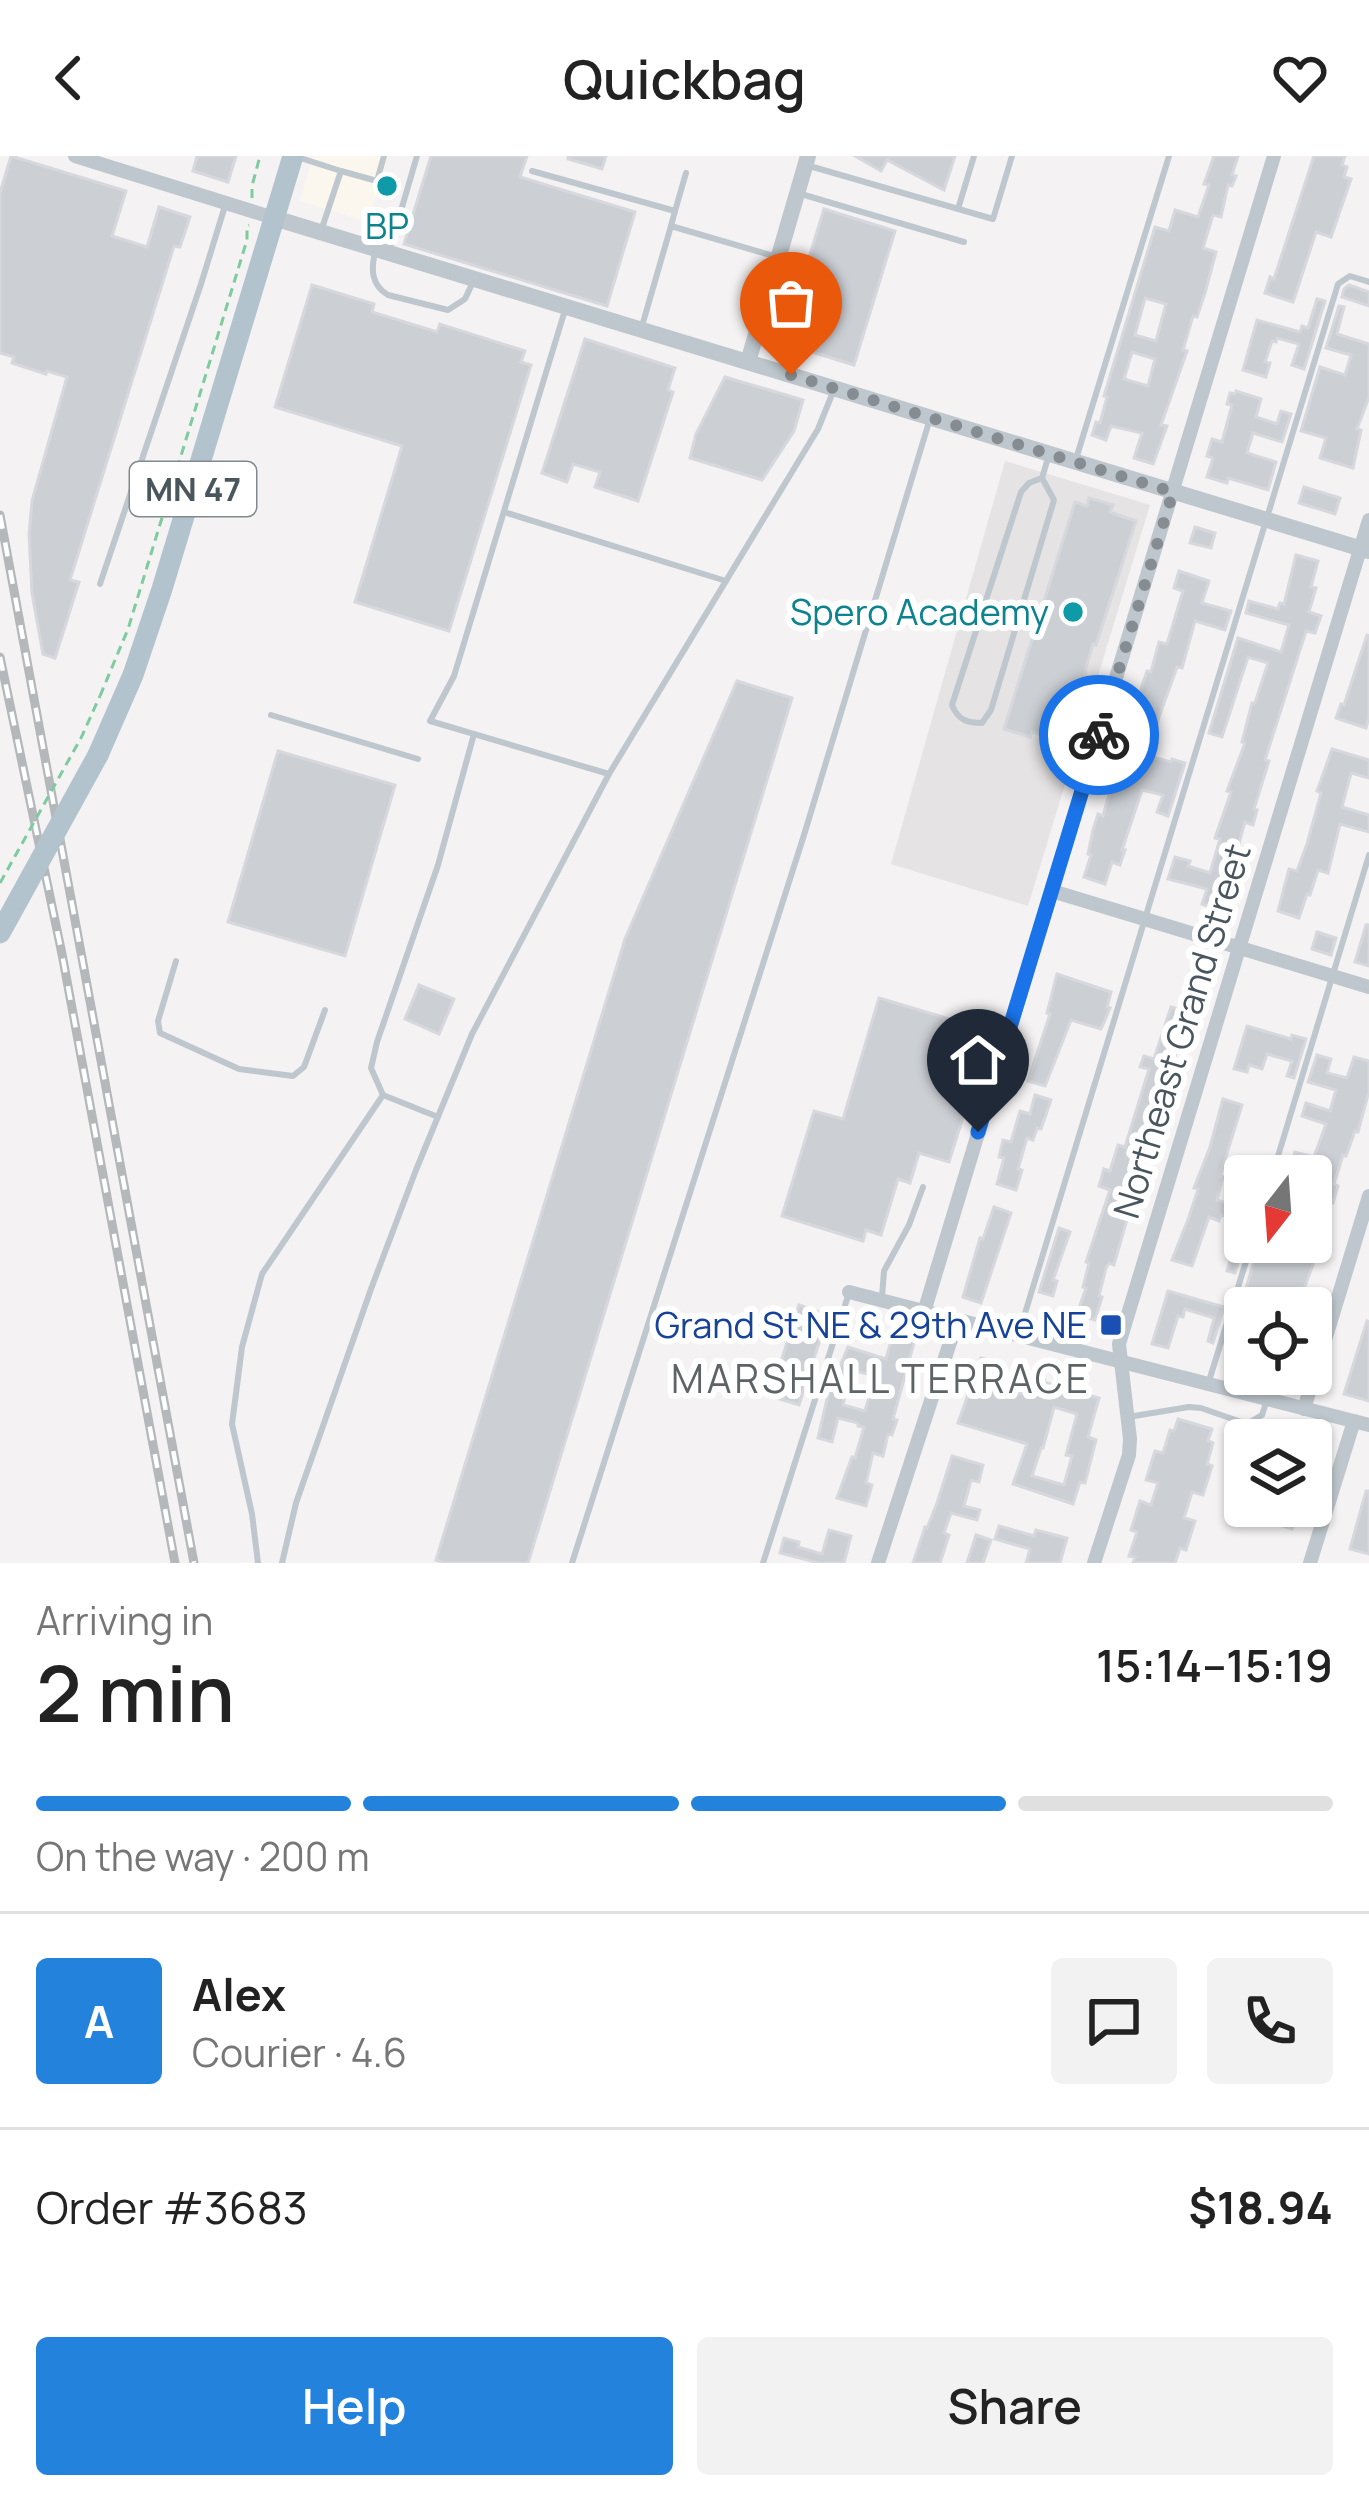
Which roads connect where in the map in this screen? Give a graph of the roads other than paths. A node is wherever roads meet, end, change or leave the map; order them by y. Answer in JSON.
{"nodes":[{"id":1,"x":75,"y":156,"type":"edge"},
{"id":2,"x":294,"y":156,"type":"edge"},
{"id":3,"x":384,"y":156,"type":"edge"},
{"id":4,"x":418,"y":156,"type":"edge"},
{"id":5,"x":974,"y":156,"type":"edge"},
{"id":6,"x":1012,"y":156,"type":"edge"},
{"id":7,"x":1169,"y":156,"type":"edge"},
{"id":8,"x":1274,"y":156,"type":"edge"},
{"id":9,"x":807,"y":160,"type":"edge"},
{"id":10,"x":341,"y":171,"type":"junction"},
{"id":11,"x":532,"y":171,"type":"dead end"},
{"id":12,"x":686,"y":173,"type":"dead end"},
{"id":13,"x":798,"y":193,"type":"junction"},
{"id":14,"x":226,"y":202,"type":"junction"},
{"id":15,"x":958,"y":209,"type":"junction"},
{"id":16,"x":675,"y":211,"type":"junction"},
{"id":17,"x":274,"y":218,"type":"junction"},
{"id":18,"x":671,"y":226,"type":"junction"},
{"id":19,"x":321,"y":231,"type":"junction"},
{"id":20,"x":964,"y":242,"type":"dead end"},
{"id":21,"x":382,"y":250,"type":"junction"},
{"id":22,"x":779,"y":257,"type":"junction"},
{"id":23,"x":474,"y":278,"type":"junction"},
{"id":24,"x":1369,"y":282,"type":"edge"},
{"id":25,"x":566,"y":307,"type":"junction"},
{"id":26,"x":641,"y":330,"type":"junction"},
{"id":27,"x":748,"y":362,"type":"junction"},
{"id":28,"x":834,"y":388,"type":"junction"},
{"id":29,"x":930,"y":419,"type":"junction"},
{"id":30,"x":1049,"y":455,"type":"junction"},
{"id":31,"x":1075,"y":463,"type":"junction"},
{"id":32,"x":1042,"y":478,"type":"junction"},
{"id":33,"x":1173,"y":492,"type":"junction"},
{"id":34,"x":504,"y":512,"type":"junction"},
{"id":35,"x":1369,"y":520,"type":"edge"},
{"id":36,"x":1267,"y":522,"type":"junction"},
{"id":37,"x":1364,"y":551,"type":"edge"},
{"id":38,"x":726,"y":581,"type":"junction"},
{"id":39,"x":100,"y":584,"type":"dead end"},
{"id":40,"x":271,"y":715,"type":"dead end"},
{"id":41,"x":474,"y":734,"type":"junction"},
{"id":42,"x":418,"y":759,"type":"dead end"},
{"id":43,"x":609,"y":774,"type":"junction"},
{"id":44,"x":1369,"y":855,"type":"edge"},
{"id":45,"x":1052,"y":891,"type":"junction"},
{"id":46,"x":1145,"y":919,"type":"junction"},
{"id":47,"x":0,"y":933,"type":"edge"},
{"id":48,"x":1239,"y":948,"type":"junction"},
{"id":49,"x":176,"y":961,"type":"dead end"},
{"id":50,"x":1333,"y":976,"type":"junction"},
{"id":51,"x":1369,"y":987,"type":"edge"},
{"id":52,"x":325,"y":1010,"type":"dead end"},
{"id":53,"x":383,"y":1095,"type":"junction"},
{"id":54,"x":438,"y":1117,"type":"junction"},
{"id":55,"x":1278,"y":1155,"type":"edge"},
{"id":56,"x":923,"y":1187,"type":"dead end"},
{"id":57,"x":1369,"y":1196,"type":"edge"},
{"id":58,"x":1246,"y":1263,"type":"edge"},
{"id":59,"x":849,"y":1292,"type":"joint"},
{"id":60,"x":881,"y":1301,"type":"junction"},
{"id":61,"x":924,"y":1312,"type":"junction"},
{"id":62,"x":957,"y":1321,"type":"junction"},
{"id":63,"x":1018,"y":1336,"type":"junction"},
{"id":64,"x":1121,"y":1363,"type":"junction"},
{"id":65,"x":1208,"y":1385,"type":"junction"},
{"id":66,"x":1268,"y":1400,"type":"junction"},
{"id":67,"x":1304,"y":1409,"type":"junction"},
{"id":68,"x":1128,"y":1417,"type":"junction"},
{"id":69,"x":1362,"y":1423,"type":"edge"},
{"id":70,"x":258,"y":1563,"type":"edge"},
{"id":71,"x":282,"y":1563,"type":"edge"},
{"id":72,"x":572,"y":1563,"type":"edge"},
{"id":73,"x":764,"y":1563,"type":"edge"},
{"id":74,"x":878,"y":1563,"type":"edge"},
{"id":75,"x":1094,"y":1563,"type":"edge"},
{"id":76,"x":1310,"y":1563,"type":"edge"}],
"edges":[{"from":1,"to":14,"type":"street"},
{"from":2,"to":10,"type":"lane"},
{"from":2,"to":17,"type":"main road","number":"MN 47"},
{"from":3,"to":10,"type":"lane"},
{"from":4,"to":21,"type":"lane"},
{"from":5,"to":15,"type":"lane"},
{"from":6,"to":15,"type":"lane"},
{"from":7,"to":31,"type":"lane"},
{"from":8,"to":33,"type":"street"},
{"from":9,"to":13,"type":"street"},
{"from":9,"to":15,"type":"lane"},
{"from":10,"to":19,"type":"lane"},
{"from":11,"to":16,"type":"lane"},
{"from":12,"to":16,"type":"lane"},
{"from":13,"to":20,"type":"lane"},
{"from":13,"to":22,"type":"street"},
{"from":14,"to":17,"type":"street"},
{"from":14,"to":39,"type":"lane"},
{"from":16,"to":18,"type":"lane"},
{"from":17,"to":19,"type":"street"},
{"from":17,"to":47,"type":"main road","number":"MN 47","bridge":true},
{"from":18,"to":22,"type":"lane"},
{"from":18,"to":26,"type":"lane"},
{"from":19,"to":21,"type":"street"},
{"from":21,"to":23,"type":"street"},
{"from":21,"to":23,"type":"lane"},
{"from":22,"to":27,"type":"street"},
{"from":23,"to":25,"type":"street"},
{"from":24,"to":36,"type":"lane"},
{"from":25,"to":26,"type":"street"},
{"from":25,"to":34,"type":"lane"},
{"from":26,"to":27,"type":"street"},
{"from":27,"to":28,"type":"street"},
{"from":28,"to":29,"type":"street"},
{"from":28,"to":38,"type":"lane"},
{"from":29,"to":30,"type":"street"},
{"from":29,"to":72,"type":"lane"},
{"from":30,"to":31,"type":"street"},
{"from":30,"to":32,"type":"lane"},
{"from":31,"to":33,"type":"street"},
{"from":32,"to":32,"type":"lane"},
{"from":33,"to":36,"type":"street"},
{"from":33,"to":45,"type":"street"},
{"from":34,"to":38,"type":"lane"},
{"from":34,"to":41,"type":"lane"},
{"from":35,"to":37,"type":"street","name":"Northeast Grand Street"},
{"from":36,"to":37,"type":"street"},
{"from":36,"to":46,"type":"lane"},
{"from":37,"to":48,"type":"street","name":"Northeast Grand Street"},
{"from":38,"to":43,"type":"lane"},
{"from":40,"to":42,"type":"lane"},
{"from":41,"to":43,"type":"lane"},
{"from":41,"to":53,"type":"lane"},
{"from":43,"to":54,"type":"lane"},
{"from":44,"to":50,"type":"lane"},
{"from":45,"to":46,"type":"street"},
{"from":45,"to":61,"type":"street"},
{"from":46,"to":48,"type":"street"},
{"from":46,"to":63,"type":"lane"},
{"from":48,"to":50,"type":"street"},
{"from":48,"to":64,"type":"street","name":"Northeast Grand Street"},
{"from":49,"to":52,"type":"lane"},
{"from":50,"to":51,"type":"street"},
{"from":50,"to":55,"type":"lane"},
{"from":53,"to":54,"type":"lane"},
{"from":53,"to":70,"type":"lane"},
{"from":54,"to":71,"type":"lane"},
{"from":56,"to":60,"type":"lane"},
{"from":57,"to":67,"type":"street"},
{"from":58,"to":65,"type":"lane"},
{"from":59,"to":60,"type":"street"},
{"from":59,"to":73,"type":"lane"},
{"from":60,"to":61,"type":"street"},
{"from":61,"to":62,"type":"street"},
{"from":62,"to":63,"type":"street"},
{"from":62,"to":74,"type":"street"},
{"from":63,"to":64,"type":"street"},
{"from":64,"to":65,"type":"street"},
{"from":64,"to":68,"type":"street","name":"Northeast Grand Street"},
{"from":65,"to":66,"type":"street"},
{"from":66,"to":67,"type":"street"},
{"from":66,"to":68,"type":"lane"},
{"from":67,"to":69,"type":"street"},
{"from":68,"to":75,"type":"street","name":"Northeast Grand Street"},
{"from":69,"to":76,"type":"street"}]}
